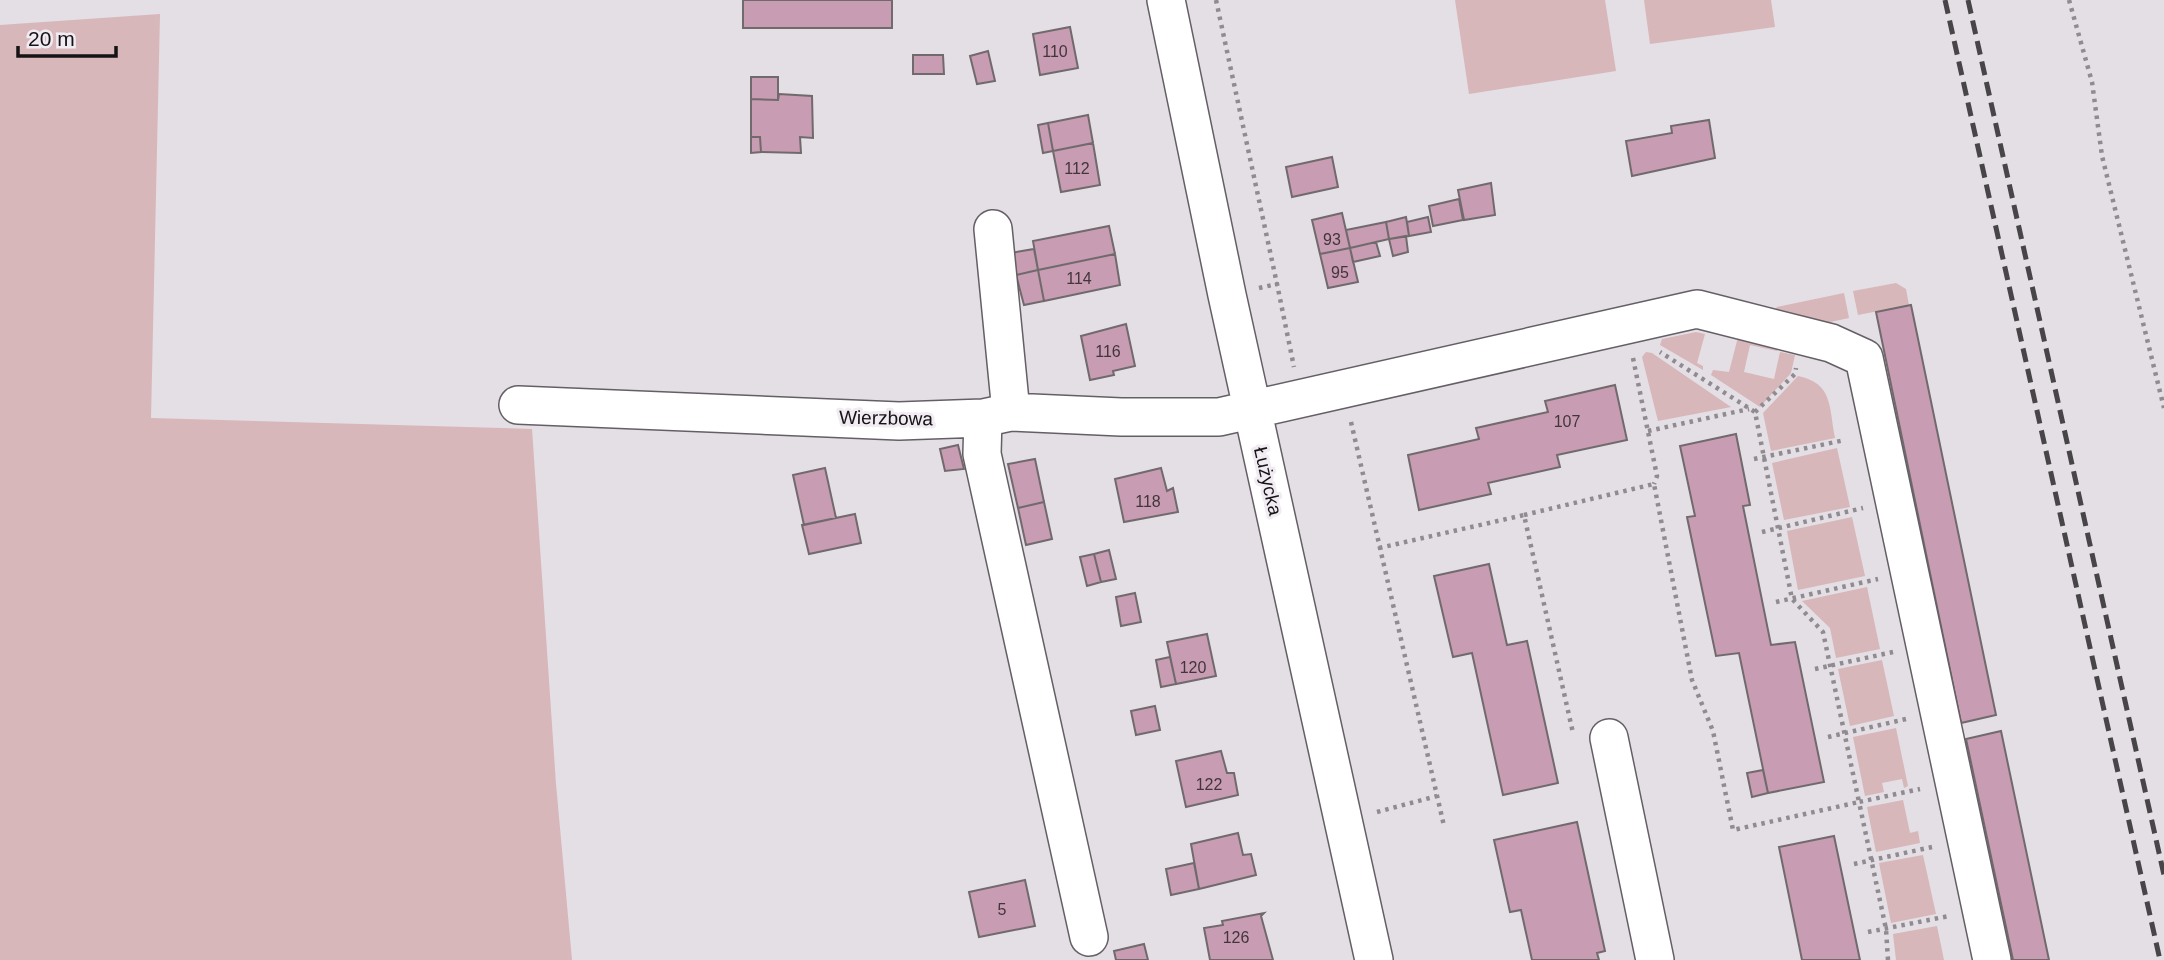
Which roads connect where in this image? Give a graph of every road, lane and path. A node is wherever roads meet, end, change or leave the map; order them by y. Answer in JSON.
{"nodes":[{"id":1,"x":1166,"y":0,"type":"edge"},
{"id":2,"x":1216,"y":0,"type":"edge"},
{"id":3,"x":2069,"y":0,"type":"edge"},
{"id":4,"x":993,"y":229,"type":"dead end"},
{"id":5,"x":1277,"y":284,"type":"dead end"},
{"id":6,"x":1785,"y":331,"type":"junction"},
{"id":7,"x":1630,"y":344,"type":"dead end"},
{"id":8,"x":1656,"y":349,"type":"dead end"},
{"id":9,"x":518,"y":405,"type":"dead end"},
{"id":10,"x":1251,"y":408,"type":"junction"},
{"id":11,"x":2164,"y":408,"type":"edge"},
{"id":12,"x":1752,"y":411,"type":"junction"},
{"id":13,"x":997,"y":415,"type":"junction"},
{"id":14,"x":1350,"y":420,"type":"dead end"},
{"id":15,"x":1647,"y":431,"type":"junction"},
{"id":16,"x":1880,"y":432,"type":"junction"},
{"id":17,"x":1764,"y":458,"type":"junction"},
{"id":18,"x":1754,"y":459,"type":"dead end"},
{"id":19,"x":1654,"y":484,"type":"junction"},
{"id":20,"x":1894,"y":501,"type":"junction"},
{"id":21,"x":1524,"y":515,"type":"junction"},
{"id":22,"x":1778,"y":527,"type":"junction"},
{"id":23,"x":1762,"y":532,"type":"dead end"},
{"id":24,"x":1379,"y":548,"type":"junction"},
{"id":25,"x":1909,"y":572,"type":"junction"},
{"id":26,"x":1792,"y":599,"type":"junction"},
{"id":27,"x":1776,"y":602,"type":"dead end"},
{"id":28,"x":1925,"y":645,"type":"junction"},
{"id":29,"x":1830,"y":666,"type":"junction"},
{"id":30,"x":1815,"y":669,"type":"dead end"},
{"id":31,"x":1939,"y":712,"type":"junction"},
{"id":32,"x":1845,"y":733,"type":"junction"},
{"id":33,"x":1828,"y":737,"type":"dead end"},
{"id":34,"x":1592,"y":741,"type":"joint"},
{"id":35,"x":1954,"y":782,"type":"junction"},
{"id":36,"x":1859,"y":802,"type":"junction"},
{"id":37,"x":1444,"y":826,"type":"dead end"},
{"id":38,"x":1966,"y":840,"type":"junction"},
{"id":39,"x":1871,"y":859,"type":"junction"},
{"id":40,"x":1854,"y":864,"type":"dead end"},
{"id":41,"x":1981,"y":909,"type":"junction"},
{"id":42,"x":1886,"y":929,"type":"junction"},
{"id":43,"x":1868,"y":932,"type":"dead end"},
{"id":44,"x":1089,"y":937,"type":"dead end"},
{"id":45,"x":1374,"y":960,"type":"edge"},
{"id":46,"x":1655,"y":960,"type":"edge"},
{"id":47,"x":1888,"y":960,"type":"edge"},
{"id":48,"x":1992,"y":960,"type":"edge"}],
"edges":[{"from":1,"to":10,"type":"street","name":"Łużycka"},
{"from":2,"to":5,"type":"path"},
{"from":3,"to":11,"type":"path"},
{"from":4,"to":13,"type":"street"},
{"from":6,"to":10,"type":"street","name":"Wierzbowa"},
{"from":6,"to":12,"type":"path"},
{"from":6,"to":16,"type":"street","name":"Wierzbowa"},
{"from":7,"to":15,"type":"path"},
{"from":8,"to":12,"type":"path"},
{"from":9,"to":13,"type":"street","name":"Wierzbowa"},
{"from":10,"to":13,"type":"street","name":"Wierzbowa"},
{"from":10,"to":45,"type":"street","name":"Łużycka"},
{"from":12,"to":15,"type":"path"},
{"from":12,"to":17,"type":"path"},
{"from":13,"to":44,"type":"street"},
{"from":14,"to":24,"type":"path"},
{"from":15,"to":19,"type":"path"},
{"from":16,"to":17,"type":"path"},
{"from":16,"to":20,"type":"street"},
{"from":17,"to":18,"type":"path"},
{"from":17,"to":22,"type":"path"},
{"from":19,"to":21,"type":"path"},
{"from":19,"to":36,"type":"path"},
{"from":20,"to":22,"type":"path"},
{"from":20,"to":25,"type":"street"},
{"from":21,"to":24,"type":"path"},
{"from":21,"to":34,"type":"path"},
{"from":22,"to":23,"type":"path"},
{"from":22,"to":26,"type":"path"},
{"from":24,"to":37,"type":"path"},
{"from":25,"to":26,"type":"path"},
{"from":25,"to":28,"type":"street"},
{"from":26,"to":27,"type":"path"},
{"from":26,"to":29,"type":"path"},
{"from":28,"to":29,"type":"path"},
{"from":28,"to":31,"type":"street"},
{"from":29,"to":30,"type":"path"},
{"from":29,"to":32,"type":"path"},
{"from":31,"to":32,"type":"path"},
{"from":31,"to":35,"type":"street"},
{"from":32,"to":33,"type":"path"},
{"from":32,"to":36,"type":"path"},
{"from":34,"to":46,"type":"street"},
{"from":35,"to":36,"type":"path"},
{"from":35,"to":38,"type":"street"},
{"from":36,"to":39,"type":"path"},
{"from":38,"to":39,"type":"path"},
{"from":38,"to":41,"type":"street"},
{"from":39,"to":40,"type":"path"},
{"from":39,"to":42,"type":"path"},
{"from":41,"to":42,"type":"path"},
{"from":41,"to":48,"type":"street"},
{"from":42,"to":43,"type":"path"},
{"from":42,"to":47,"type":"path"}]}
